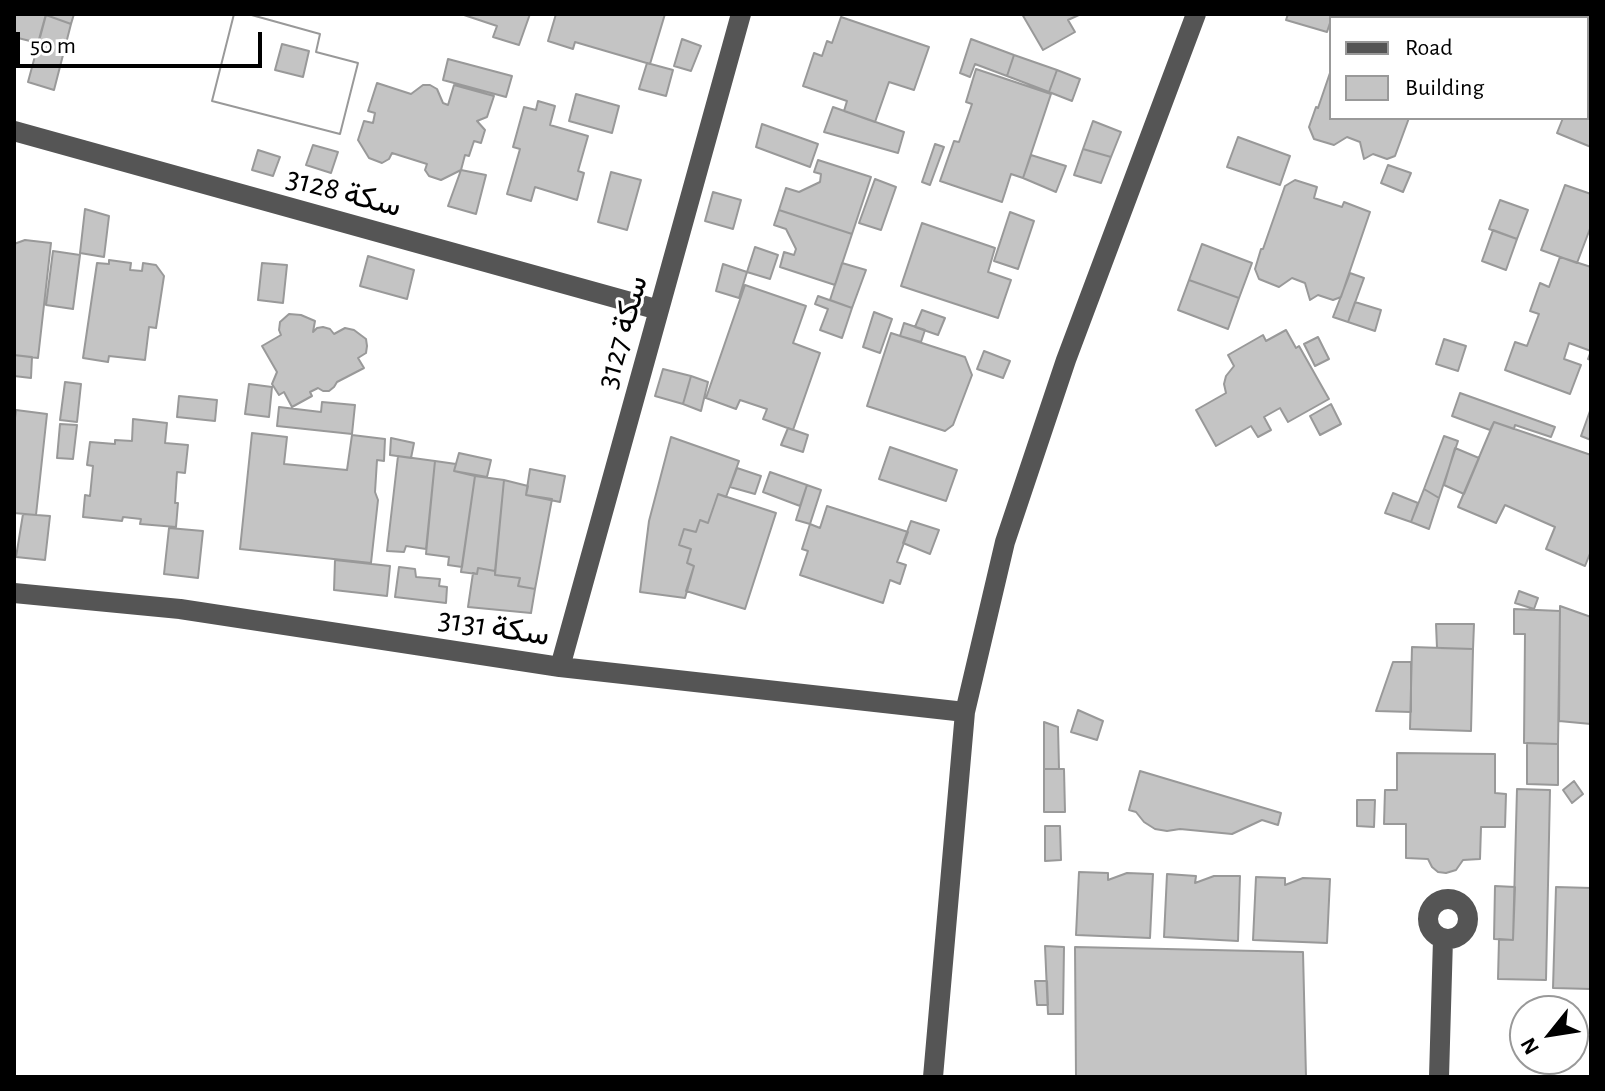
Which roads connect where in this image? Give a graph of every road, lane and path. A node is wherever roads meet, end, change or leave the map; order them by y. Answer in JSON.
{"nodes":[{"id":1,"x":741,"y":14,"type":"edge"},
{"id":2,"x":1196,"y":14,"type":"edge"},
{"id":3,"x":14,"y":131,"type":"edge"},
{"id":4,"x":659,"y":310,"type":"junction"},
{"id":5,"x":14,"y":593,"type":"edge"},
{"id":6,"x":560,"y":667,"type":"junction"},
{"id":7,"x":965,"y":712,"type":"junction"},
{"id":8,"x":1443,"y":939,"type":"dead end"},
{"id":9,"x":933,"y":1077,"type":"edge"},
{"id":10,"x":1439,"y":1077,"type":"edge"}],
"edges":[{"from":1,"to":4,"type":"street","name":"سكة 3127"},
{"from":2,"to":7,"type":"street"},
{"from":3,"to":4,"type":"street","name":"سكة 3128"},
{"from":4,"to":6,"type":"street","name":"سكة 3127"},
{"from":5,"to":6,"type":"street","name":"سكة 3131"},
{"from":6,"to":7,"type":"street","name":"سكة 3131"},
{"from":7,"to":9,"type":"street"},
{"from":8,"to":10,"type":"street"}]}
